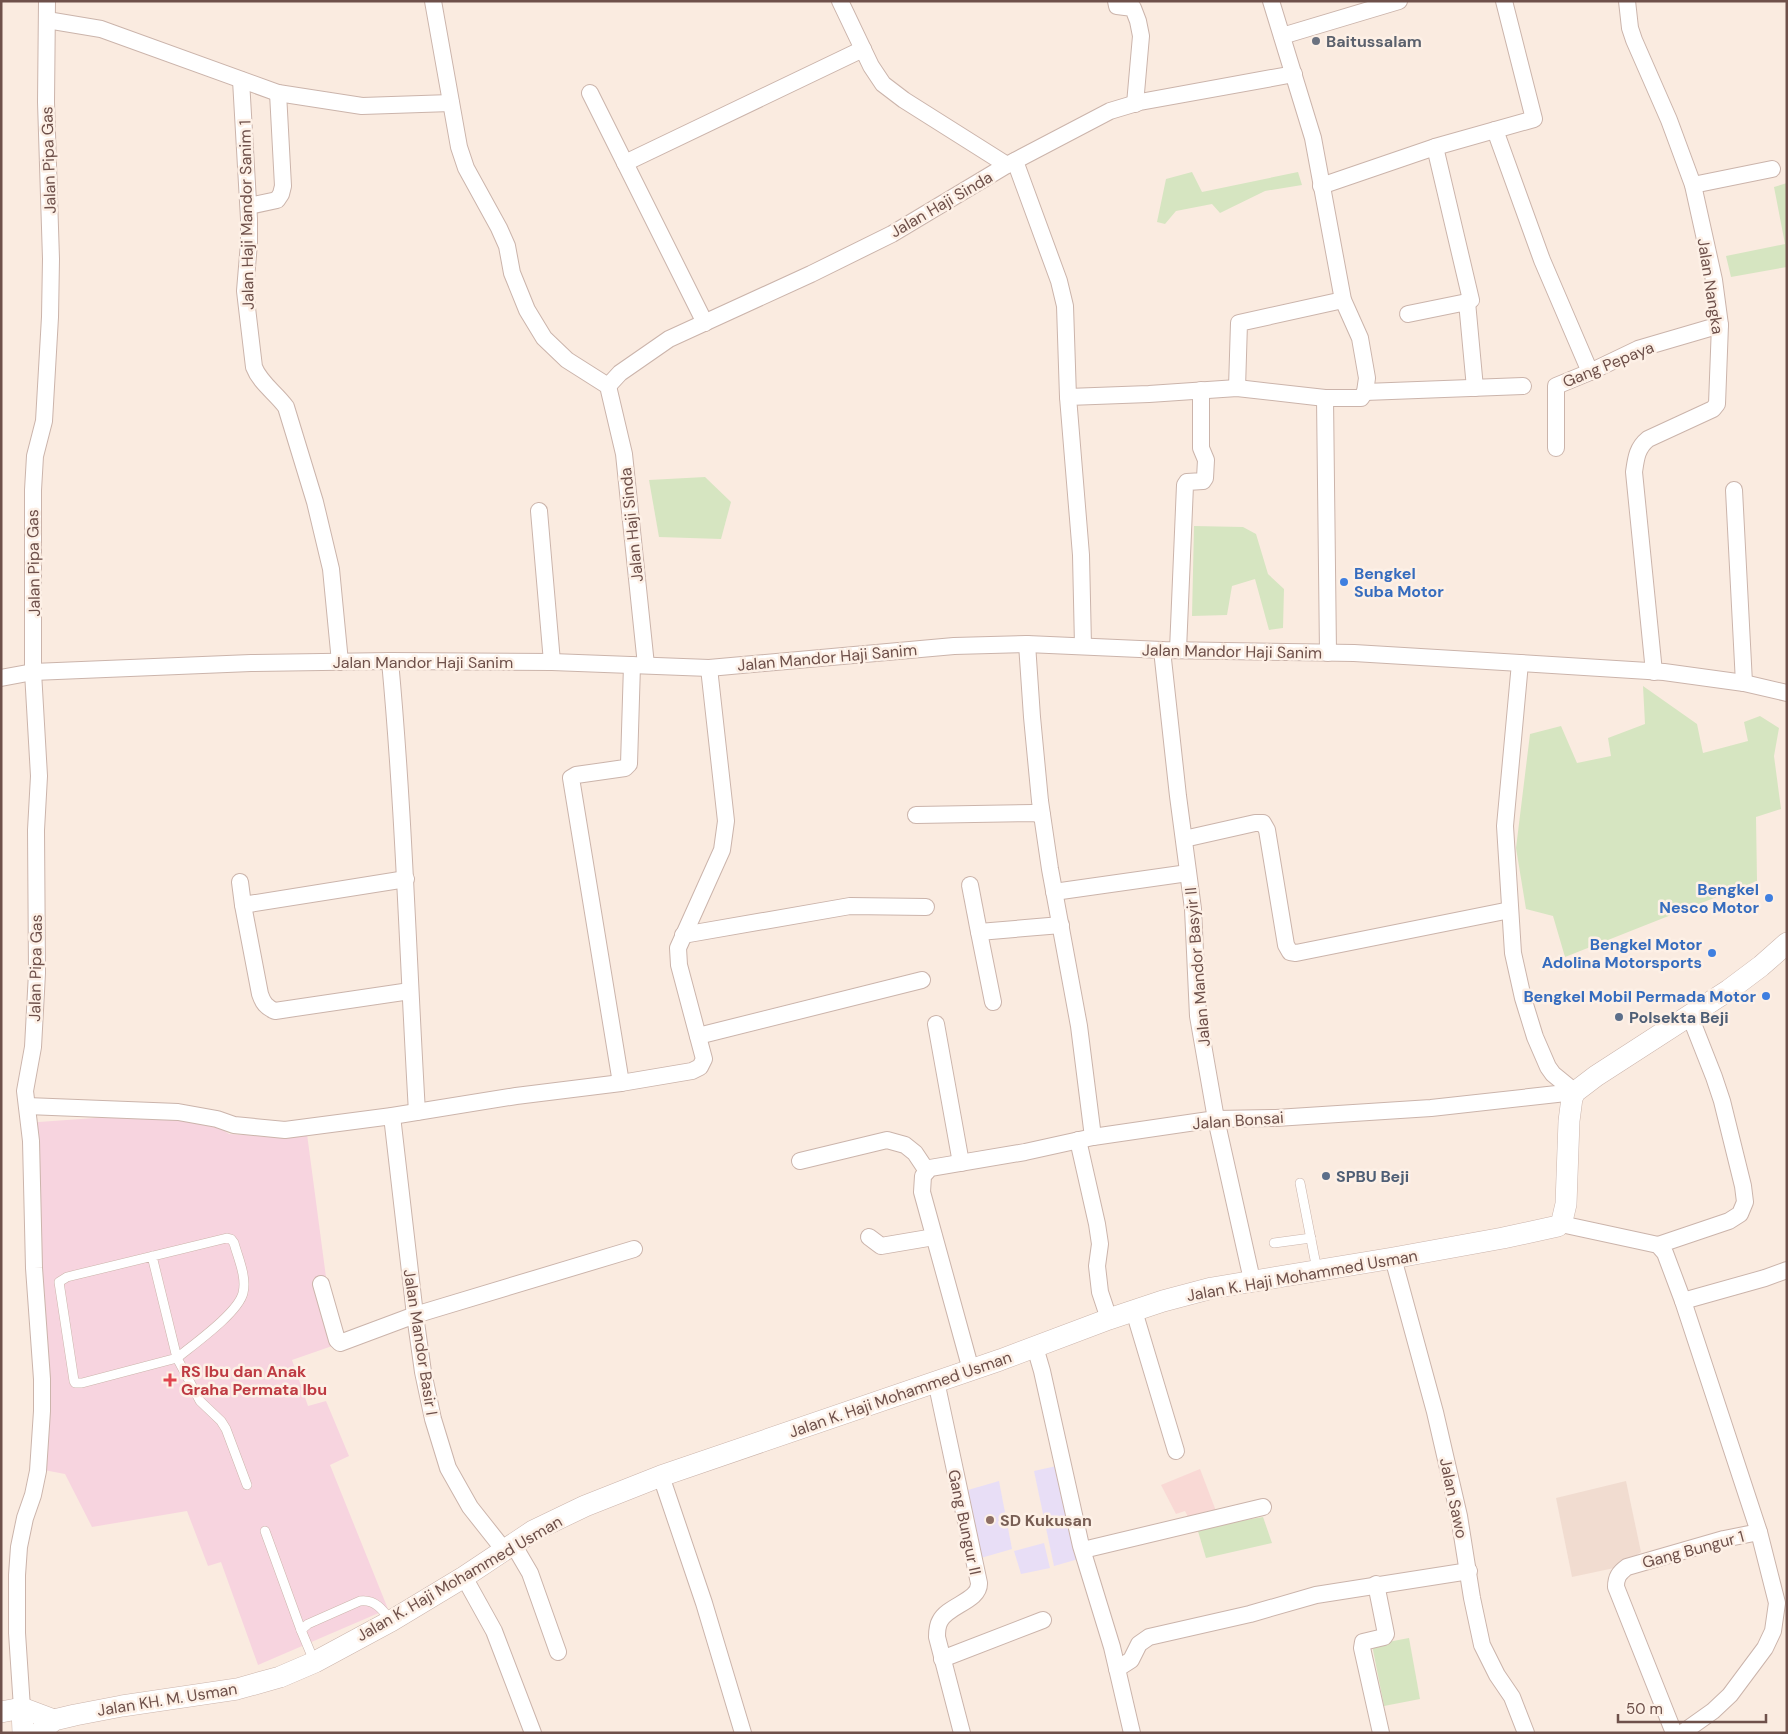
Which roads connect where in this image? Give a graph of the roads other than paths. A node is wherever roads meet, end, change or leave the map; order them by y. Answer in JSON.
{"nodes":[{"id":1,"x":47,"y":1,"type":"edge"},
{"id":2,"x":433,"y":1,"type":"edge"},
{"id":3,"x":840,"y":1,"type":"edge"},
{"id":4,"x":1116,"y":1,"type":"edge"},
{"id":5,"x":1271,"y":1,"type":"edge"},
{"id":6,"x":1399,"y":1,"type":"edge"},
{"id":7,"x":1504,"y":1,"type":"edge"},
{"id":8,"x":1627,"y":1,"type":"edge"},
{"id":9,"x":47,"y":20,"type":"junction"},
{"id":10,"x":1282,"y":36,"type":"junction"},
{"id":11,"x":863,"y":49,"type":"junction"},
{"id":12,"x":1294,"y":74,"type":"junction"},
{"id":13,"x":241,"y":80,"type":"junction"},
{"id":14,"x":278,"y":93,"type":"junction"},
{"id":15,"x":590,"y":93,"type":"dead end"},
{"id":16,"x":451,"y":103,"type":"junction"},
{"id":17,"x":1135,"y":104,"type":"junction"},
{"id":18,"x":1495,"y":130,"type":"junction"},
{"id":19,"x":1435,"y":147,"type":"junction"},
{"id":20,"x":625,"y":163,"type":"junction"},
{"id":21,"x":1011,"y":163,"type":"junction"},
{"id":22,"x":1772,"y":169,"type":"dead end"},
{"id":23,"x":1693,"y":185,"type":"junction"},
{"id":24,"x":1321,"y":186,"type":"junction"},
{"id":25,"x":249,"y":206,"type":"junction"},
{"id":26,"x":1343,"y":300,"type":"junction"},
{"id":27,"x":1467,"y":302,"type":"junction"},
{"id":28,"x":1408,"y":314,"type":"dead end"},
{"id":29,"x":704,"y":323,"type":"junction"},
{"id":30,"x":1720,"y":325,"type":"junction"},
{"id":31,"x":1590,"y":372,"type":"junction"},
{"id":32,"x":608,"y":386,"type":"junction"},
{"id":33,"x":1523,"y":386,"type":"dead end"},
{"id":34,"x":1237,"y":388,"type":"junction"},
{"id":35,"x":1475,"y":388,"type":"junction"},
{"id":36,"x":1201,"y":390,"type":"junction"},
{"id":37,"x":1366,"y":392,"type":"junction"},
{"id":38,"x":1068,"y":397,"type":"junction"},
{"id":39,"x":1325,"y":398,"type":"junction"},
{"id":40,"x":1556,"y":448,"type":"dead end"},
{"id":41,"x":1734,"y":490,"type":"dead end"},
{"id":42,"x":539,"y":511,"type":"dead end"},
{"id":43,"x":1027,"y":644,"type":"junction"},
{"id":44,"x":1083,"y":646,"type":"junction"},
{"id":45,"x":1170,"y":650,"type":"junction"},
{"id":46,"x":1328,"y":653,"type":"junction"},
{"id":47,"x":390,"y":661,"type":"junction"},
{"id":48,"x":340,"y":662,"type":"junction"},
{"id":49,"x":552,"y":662,"type":"junction"},
{"id":50,"x":1520,"y":663,"type":"junction"},
{"id":51,"x":639,"y":665,"type":"junction"},
{"id":52,"x":709,"y":668,"type":"junction"},
{"id":53,"x":33,"y":672,"type":"junction"},
{"id":54,"x":1654,"y":672,"type":"junction"},
{"id":55,"x":1,"y":678,"type":"edge"},
{"id":56,"x":1744,"y":683,"type":"junction"},
{"id":57,"x":1787,"y":693,"type":"edge"},
{"id":58,"x":916,"y":814,"type":"dead end"},
{"id":59,"x":1042,"y":815,"type":"junction"},
{"id":60,"x":1184,"y":839,"type":"junction"},
{"id":61,"x":1188,"y":873,"type":"junction"},
{"id":62,"x":406,"y":879,"type":"junction"},
{"id":63,"x":240,"y":882,"type":"dead end"},
{"id":64,"x":970,"y":885,"type":"dead end"},
{"id":65,"x":1054,"y":892,"type":"junction"},
{"id":66,"x":243,"y":905,"type":"junction"},
{"id":67,"x":926,"y":907,"type":"dead end"},
{"id":68,"x":1510,"y":910,"type":"junction"},
{"id":69,"x":1061,"y":925,"type":"junction"},
{"id":70,"x":979,"y":932,"type":"junction"},
{"id":71,"x":683,"y":935,"type":"junction"},
{"id":72,"x":1787,"y":944,"type":"edge"},
{"id":73,"x":922,"y":980,"type":"dead end"},
{"id":74,"x":410,"y":991,"type":"junction"},
{"id":75,"x":993,"y":1002,"type":"dead end"},
{"id":76,"x":1690,"y":1016,"type":"junction"},
{"id":77,"x":936,"y":1024,"type":"dead end"},
{"id":78,"x":698,"y":1036,"type":"junction"},
{"id":79,"x":620,"y":1083,"type":"junction"},
{"id":80,"x":1575,"y":1092,"type":"junction"},
{"id":81,"x":27,"y":1106,"type":"junction"},
{"id":82,"x":418,"y":1112,"type":"junction"},
{"id":83,"x":392,"y":1116,"type":"junction"},
{"id":84,"x":1216,"y":1119,"type":"junction"},
{"id":85,"x":1085,"y":1139,"type":"junction"},
{"id":86,"x":800,"y":1161,"type":"dead end"},
{"id":87,"x":961,"y":1163,"type":"junction"},
{"id":88,"x":927,"y":1171,"type":"junction"},
{"id":89,"x":1300,"y":1183,"type":"dead end"},
{"id":90,"x":1561,"y":1224,"type":"junction"},
{"id":91,"x":869,"y":1237,"type":"dead end"},
{"id":92,"x":934,"y":1237,"type":"junction"},
{"id":93,"x":1311,"y":1238,"type":"junction"},
{"id":94,"x":1274,"y":1243,"type":"dead end"},
{"id":95,"x":1658,"y":1246,"type":"junction"},
{"id":96,"x":634,"y":1250,"type":"dead end"},
{"id":97,"x":152,"y":1256,"type":"junction"},
{"id":98,"x":1392,"y":1258,"type":"junction"},
{"id":99,"x":1787,"y":1270,"type":"edge"},
{"id":100,"x":1317,"y":1271,"type":"junction"},
{"id":101,"x":1252,"y":1280,"type":"junction"},
{"id":102,"x":320,"y":1284,"type":"dead end"},
{"id":103,"x":1683,"y":1301,"type":"junction"},
{"id":104,"x":1134,"y":1310,"type":"junction"},
{"id":105,"x":415,"y":1315,"type":"junction"},
{"id":106,"x":1109,"y":1319,"type":"junction"},
{"id":107,"x":1035,"y":1348,"type":"junction"},
{"id":108,"x":177,"y":1358,"type":"junction"},
{"id":109,"x":971,"y":1370,"type":"junction"},
{"id":110,"x":936,"y":1381,"type":"junction"},
{"id":111,"x":1176,"y":1451,"type":"dead end"},
{"id":112,"x":661,"y":1476,"type":"junction"},
{"id":113,"x":247,"y":1485,"type":"dead end"},
{"id":114,"x":1263,"y":1507,"type":"dead end"},
{"id":115,"x":265,"y":1531,"type":"dead end"},
{"id":116,"x":1759,"y":1532,"type":"junction"},
{"id":117,"x":509,"y":1547,"type":"junction"},
{"id":118,"x":1083,"y":1550,"type":"junction"},
{"id":119,"x":1468,"y":1571,"type":"junction"},
{"id":120,"x":464,"y":1577,"type":"junction"},
{"id":121,"x":1376,"y":1584,"type":"junction"},
{"id":122,"x":1043,"y":1620,"type":"dead end"},
{"id":123,"x":391,"y":1621,"type":"junction"},
{"id":124,"x":301,"y":1630,"type":"junction"},
{"id":125,"x":558,"y":1652,"type":"dead end"},
{"id":126,"x":942,"y":1659,"type":"junction"},
{"id":127,"x":314,"y":1662,"type":"junction"},
{"id":128,"x":1117,"y":1669,"type":"junction"},
{"id":129,"x":280,"y":1677,"type":"joint"},
{"id":130,"x":22,"y":1708,"type":"junction"},
{"id":131,"x":1,"y":1712,"type":"edge"},
{"id":132,"x":46,"y":1726,"type":"edge"},
{"id":133,"x":23,"y":1733,"type":"edge"},
{"id":134,"x":533,"y":1733,"type":"edge"},
{"id":135,"x":743,"y":1733,"type":"edge"},
{"id":136,"x":962,"y":1733,"type":"edge"},
{"id":137,"x":1132,"y":1733,"type":"edge"},
{"id":138,"x":1381,"y":1733,"type":"edge"},
{"id":139,"x":1526,"y":1733,"type":"edge"},
{"id":140,"x":1674,"y":1733,"type":"edge"},
{"id":141,"x":1682,"y":1733,"type":"edge"}],
"edges":[{"from":1,"to":9,"type":"street","name":"Jalan Pipa Gas"},
{"from":2,"to":16,"type":"street"},
{"from":3,"to":11,"type":"street"},
{"from":4,"to":17,"type":"street"},
{"from":5,"to":10,"type":"street"},
{"from":6,"to":10,"type":"street"},
{"from":7,"to":18,"type":"street"},
{"from":8,"to":23,"type":"street","name":"Jalan Nangka"},
{"from":9,"to":13,"type":"street"},
{"from":9,"to":53,"type":"street","name":"Jalan Pipa Gas"},
{"from":10,"to":12,"type":"street"},
{"from":11,"to":20,"type":"street"},
{"from":11,"to":21,"type":"street"},
{"from":12,"to":17,"type":"street","name":"Jalan Haji Sinda"},
{"from":12,"to":24,"type":"street"},
{"from":13,"to":14,"type":"street"},
{"from":13,"to":25,"type":"street","name":"Jalan Haji Mandor Sanim 1"},
{"from":14,"to":16,"type":"street"},
{"from":14,"to":25,"type":"street"},
{"from":15,"to":20,"type":"street"},
{"from":16,"to":32,"type":"street"},
{"from":17,"to":21,"type":"street","name":"Jalan Haji Sinda"},
{"from":18,"to":19,"type":"street"},
{"from":18,"to":31,"type":"street"},
{"from":19,"to":24,"type":"street"},
{"from":19,"to":27,"type":"street"},
{"from":20,"to":29,"type":"street"},
{"from":21,"to":29,"type":"street","name":"Jalan Haji Sinda"},
{"from":21,"to":38,"type":"street"},
{"from":22,"to":23,"type":"street"},
{"from":23,"to":30,"type":"street","name":"Jalan Nangka"},
{"from":24,"to":26,"type":"street"},
{"from":25,"to":48,"type":"street","name":"Jalan Haji Mandor Sanim 1"},
{"from":26,"to":34,"type":"street"},
{"from":26,"to":37,"type":"street"},
{"from":27,"to":28,"type":"street"},
{"from":27,"to":35,"type":"street"},
{"from":29,"to":32,"type":"street","name":"Jalan Haji Sinda"},
{"from":30,"to":31,"type":"street","name":"Gang Pepaya"},
{"from":30,"to":54,"type":"street","name":"Jalan Nangka"},
{"from":31,"to":40,"type":"street","name":"Gang Pepaya"},
{"from":32,"to":51,"type":"street","name":"Jalan Haji Sinda"},
{"from":33,"to":35,"type":"street"},
{"from":34,"to":36,"type":"street"},
{"from":34,"to":39,"type":"street"},
{"from":35,"to":37,"type":"street"},
{"from":36,"to":38,"type":"street"},
{"from":36,"to":45,"type":"street","name":"Jalan Mandor Basyir II"},
{"from":37,"to":39,"type":"street"},
{"from":38,"to":44,"type":"street"},
{"from":39,"to":46,"type":"street"},
{"from":41,"to":56,"type":"street"},
{"from":42,"to":49,"type":"street"},
{"from":43,"to":44,"type":"street","name":"Jalan Mandor Haji Sanim"},
{"from":43,"to":52,"type":"street","name":"Jalan Mandor Haji Sanim"},
{"from":43,"to":59,"type":"street"},
{"from":44,"to":45,"type":"street","name":"Jalan Mandor Haji Sanim"},
{"from":45,"to":46,"type":"street","name":"Jalan Mandor Haji Sanim"},
{"from":45,"to":60,"type":"street","name":"Jalan Mandor Basyir II"},
{"from":46,"to":50,"type":"street","name":"Jalan Mandor Haji Sanim"},
{"from":47,"to":48,"type":"street","name":"Jalan Mandor Haji Sanim"},
{"from":47,"to":49,"type":"street","name":"Jalan Mandor Haji Sanim"},
{"from":47,"to":62,"type":"street"},
{"from":48,"to":53,"type":"street","name":"Jalan Mandor Haji Sanim"},
{"from":49,"to":51,"type":"street","name":"Jalan Mandor Haji Sanim"},
{"from":50,"to":54,"type":"street","name":"Jalan Mandor Haji Sanim"},
{"from":50,"to":68,"type":"street"},
{"from":51,"to":52,"type":"street","name":"Jalan Mandor Haji Sanim"},
{"from":51,"to":79,"type":"street","name":"Jalan Haji Sinda"},
{"from":52,"to":71,"type":"street"},
{"from":53,"to":55,"type":"street","name":"Jalan Mandor Haji Sanim"},
{"from":53,"to":81,"type":"street","name":"Jalan Pipa Gas"},
{"from":54,"to":56,"type":"street"},
{"from":56,"to":57,"type":"street"},
{"from":58,"to":59,"type":"street"},
{"from":59,"to":65,"type":"street"},
{"from":60,"to":61,"type":"street","name":"Jalan Mandor Basyir II"},
{"from":60,"to":68,"type":"street"},
{"from":61,"to":65,"type":"street"},
{"from":61,"to":84,"type":"street","name":"Jalan Mandor Basyir II"},
{"from":62,"to":66,"type":"street"},
{"from":62,"to":74,"type":"street"},
{"from":63,"to":66,"type":"street"},
{"from":64,"to":70,"type":"street"},
{"from":65,"to":69,"type":"street"},
{"from":66,"to":74,"type":"street"},
{"from":67,"to":71,"type":"street"},
{"from":68,"to":80,"type":"street"},
{"from":69,"to":70,"type":"street"},
{"from":69,"to":85,"type":"street"},
{"from":70,"to":75,"type":"street"},
{"from":71,"to":78,"type":"street"},
{"from":72,"to":76,"type":"street"},
{"from":73,"to":78,"type":"street"},
{"from":74,"to":82,"type":"street"},
{"from":76,"to":80,"type":"street"},
{"from":76,"to":95,"type":"street"},
{"from":77,"to":87,"type":"street"},
{"from":78,"to":79,"type":"street"},
{"from":79,"to":82,"type":"street"},
{"from":80,"to":84,"type":"street","name":"Jalan Bonsai"},
{"from":80,"to":90,"type":"street"},
{"from":81,"to":83,"type":"street"},
{"from":81,"to":130,"type":"street","name":"Jalan Pipa Gas"},
{"from":82,"to":83,"type":"street"},
{"from":83,"to":105,"type":"street","name":"Jalan Mandor Basir I"},
{"from":84,"to":85,"type":"street","name":"Jalan Bonsai"},
{"from":84,"to":101,"type":"street","name":"Jalan Mandor Basyir II"},
{"from":85,"to":87,"type":"street","name":"Jalan Bonsai"},
{"from":85,"to":106,"type":"street"},
{"from":86,"to":88,"type":"street"},
{"from":87,"to":88,"type":"street","name":"Jalan Bonsai"},
{"from":88,"to":92,"type":"street"},
{"from":89,"to":93,"type":"lane"},
{"from":90,"to":95,"type":"street"},
{"from":90,"to":98,"type":"street","name":"Jalan K. Haji Mohammed Usman"},
{"from":91,"to":92,"type":"street"},
{"from":92,"to":109,"type":"street"},
{"from":93,"to":94,"type":"lane"},
{"from":93,"to":100,"type":"lane"},
{"from":95,"to":103,"type":"street","name":"Gang Bungur 1"},
{"from":96,"to":105,"type":"street"},
{"from":97,"to":108,"type":"lane"},
{"from":97,"to":108,"type":"lane"},
{"from":97,"to":108,"type":"lane"},
{"from":98,"to":100,"type":"street","name":"Jalan K. Haji Mohammed Usman"},
{"from":98,"to":119,"type":"street","name":"Jalan Sawo"},
{"from":99,"to":103,"type":"street"},
{"from":100,"to":101,"type":"street","name":"Jalan K. Haji Mohammed Usman"},
{"from":101,"to":104,"type":"street","name":"Jalan K. Haji Mohammed Usman"},
{"from":102,"to":105,"type":"street"},
{"from":103,"to":116,"type":"street","name":"Gang Bungur 1"},
{"from":104,"to":106,"type":"street","name":"Jalan K. Haji Mohammed Usman"},
{"from":104,"to":111,"type":"street"},
{"from":105,"to":117,"type":"street","name":"Jalan Mandor Basir I"},
{"from":106,"to":107,"type":"street","name":"Jalan K. Haji Mohammed Usman"},
{"from":107,"to":109,"type":"street","name":"Jalan K. Haji Mohammed Usman"},
{"from":107,"to":118,"type":"street"},
{"from":108,"to":113,"type":"lane"},
{"from":109,"to":110,"type":"street","name":"Jalan K. Haji Mohammed Usman"},
{"from":110,"to":112,"type":"street","name":"Jalan K. Haji Mohammed Usman"},
{"from":110,"to":126,"type":"street","name":"Gang Bungur II"},
{"from":112,"to":117,"type":"street","name":"Jalan K. Haji Mohammed Usman"},
{"from":112,"to":135,"type":"street"},
{"from":114,"to":118,"type":"street"},
{"from":115,"to":124,"type":"lane"},
{"from":116,"to":140,"type":"street","name":"Gang Bungur 1"},
{"from":116,"to":141,"type":"street"},
{"from":117,"to":120,"type":"street","name":"Jalan K. Haji Mohammed Usman"},
{"from":117,"to":125,"type":"street","name":"Jalan Mandor Basir I"},
{"from":118,"to":128,"type":"street"},
{"from":119,"to":121,"type":"street"},
{"from":119,"to":139,"type":"street","name":"Jalan Sawo"},
{"from":120,"to":123,"type":"street","name":"Jalan K. Haji Mohammed Usman"},
{"from":120,"to":134,"type":"street"},
{"from":121,"to":128,"type":"street"},
{"from":121,"to":138,"type":"street"},
{"from":122,"to":126,"type":"street"},
{"from":123,"to":124,"type":"lane"},
{"from":123,"to":127,"type":"street","name":"Jalan K. Haji Mohammed Usman"},
{"from":124,"to":127,"type":"lane"},
{"from":126,"to":136,"type":"street","name":"Gang Bungur II"},
{"from":127,"to":129,"type":"street","name":"Jalan K. Haji Mohammed Usman"},
{"from":128,"to":137,"type":"street"},
{"from":129,"to":132,"type":"street","name":"Jalan KH. M. Usman"},
{"from":130,"to":131,"type":"street"},
{"from":130,"to":132,"type":"street"},
{"from":130,"to":133,"type":"street"}]}
